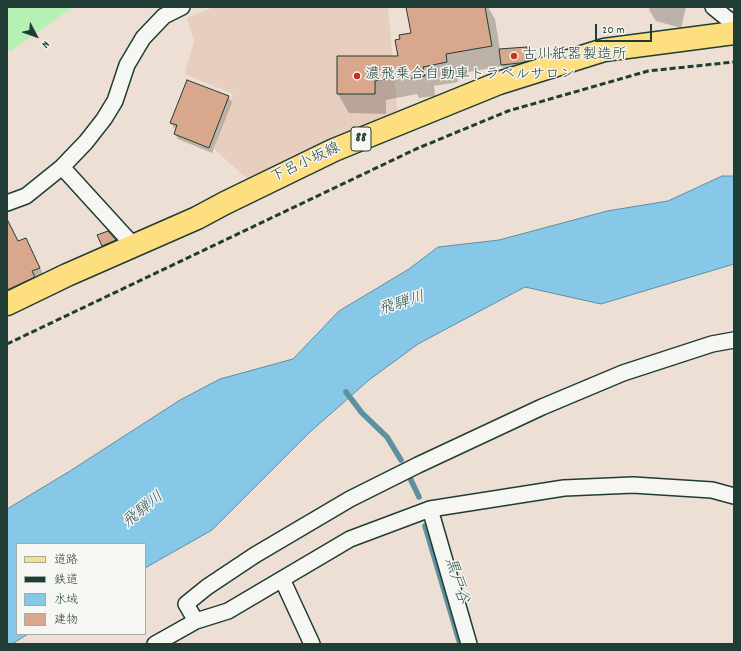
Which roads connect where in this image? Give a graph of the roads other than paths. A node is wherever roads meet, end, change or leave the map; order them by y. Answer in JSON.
{"nodes":[{"id":1,"x":182,"y":7,"type":"edge"},
{"id":2,"x":713,"y":7,"type":"edge"},
{"id":3,"x":734,"y":24,"type":"edge"},
{"id":4,"x":734,"y":33,"type":"edge"},
{"id":5,"x":62,"y":167,"type":"junction"},
{"id":6,"x":7,"y":203,"type":"edge"},
{"id":7,"x":134,"y":246,"type":"junction"},
{"id":8,"x":7,"y":304,"type":"edge"},
{"id":9,"x":734,"y":340,"type":"edge"},
{"id":10,"x":734,"y":496,"type":"edge"},
{"id":11,"x":430,"y":509,"type":"junction"},
{"id":12,"x":282,"y":579,"type":"junction"},
{"id":13,"x":196,"y":621,"type":"junction"},
{"id":14,"x":155,"y":644,"type":"edge"},
{"id":15,"x":312,"y":644,"type":"edge"},
{"id":16,"x":469,"y":644,"type":"edge"}],
"edges":[{"from":1,"to":5,"type":"street"},
{"from":2,"to":3,"type":"street"},
{"from":4,"to":7,"type":"main road","name":"下呂小坂線","number":"88"},
{"from":5,"to":6,"type":"street"},
{"from":5,"to":7,"type":"street"},
{"from":7,"to":8,"type":"main road","name":"下呂小坂線","number":"88"},
{"from":9,"to":13,"type":"street"},
{"from":10,"to":11,"type":"street"},
{"from":11,"to":12,"type":"street"},
{"from":11,"to":16,"type":"street"},
{"from":12,"to":13,"type":"street"},
{"from":12,"to":15,"type":"street"},
{"from":13,"to":14,"type":"street"}]}
